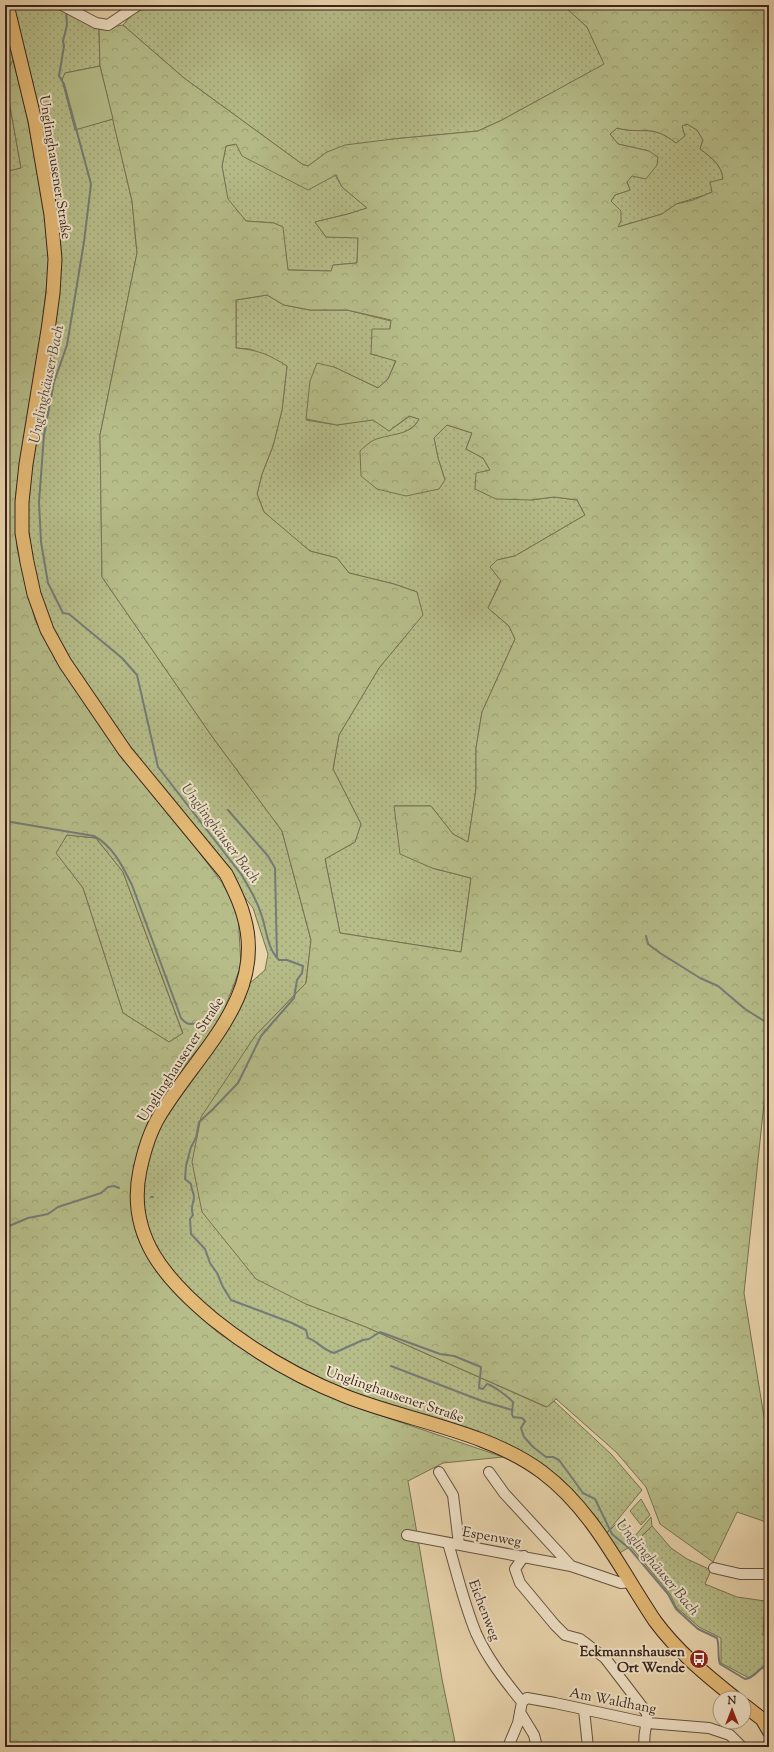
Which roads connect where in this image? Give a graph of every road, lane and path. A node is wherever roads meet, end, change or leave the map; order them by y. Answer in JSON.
{"nodes":[{"id":1,"x":7,"y":5,"type":"edge"},
{"id":2,"x":62,"y":5,"type":"edge"},
{"id":3,"x":138,"y":5,"type":"edge"},
{"id":4,"x":439,"y":1472,"type":"dead end"},
{"id":5,"x":488,"y":1472,"type":"dead end"},
{"id":6,"x":407,"y":1535,"type":"dead end"},
{"id":7,"x":448,"y":1542,"type":"junction"},
{"id":8,"x":459,"y":1544,"type":"junction"},
{"id":9,"x":524,"y":1556,"type":"junction"},
{"id":10,"x":571,"y":1566,"type":"junction"},
{"id":11,"x":714,"y":1568,"type":"dead end"},
{"id":12,"x":769,"y":1574,"type":"edge"},
{"id":13,"x":631,"y":1582,"type":"junction"},
{"id":14,"x":726,"y":1690,"type":"edge"},
{"id":15,"x":522,"y":1702,"type":"junction"},
{"id":16,"x":584,"y":1710,"type":"junction"},
{"id":17,"x":752,"y":1711,"type":"edge"},
{"id":18,"x":520,"y":1712,"type":"junction"},
{"id":19,"x":648,"y":1723,"type":"junction"},
{"id":20,"x":769,"y":1731,"type":"edge"},
{"id":21,"x":508,"y":1747,"type":"edge"},
{"id":22,"x":537,"y":1747,"type":"edge"},
{"id":23,"x":588,"y":1747,"type":"edge"},
{"id":24,"x":645,"y":1747,"type":"edge"},
{"id":25,"x":742,"y":1747,"type":"edge"}],
"edges":[{"from":1,"to":13,"type":"main road","name":"Unglinghausener Straße"},
{"from":2,"to":3,"type":"street"},
{"from":4,"to":8,"type":"street"},
{"from":5,"to":10,"type":"street"},
{"from":6,"to":7,"type":"street","name":"Espenweg"},
{"from":7,"to":8,"type":"street","name":"Espenweg"},
{"from":7,"to":15,"type":"street","name":"Eichenweg"},
{"from":8,"to":9,"type":"street","name":"Espenweg"},
{"from":9,"to":10,"type":"street","name":"Espenweg"},
{"from":9,"to":19,"type":"street"},
{"from":10,"to":13,"type":"street","name":"Espenweg"},
{"from":11,"to":12,"type":"street"},
{"from":13,"to":14,"type":"main road","name":"Unglinghausener Straße"},
{"from":15,"to":16,"type":"street","name":"Am Waldhang"},
{"from":15,"to":18,"type":"street"},
{"from":16,"to":19,"type":"street","name":"Am Waldhang"},
{"from":16,"to":23,"type":"street"},
{"from":17,"to":20,"type":"main road"},
{"from":18,"to":21,"type":"street"},
{"from":18,"to":22,"type":"street"},
{"from":19,"to":24,"type":"street"},
{"from":19,"to":25,"type":"street","name":"Am Waldhang"}]}
